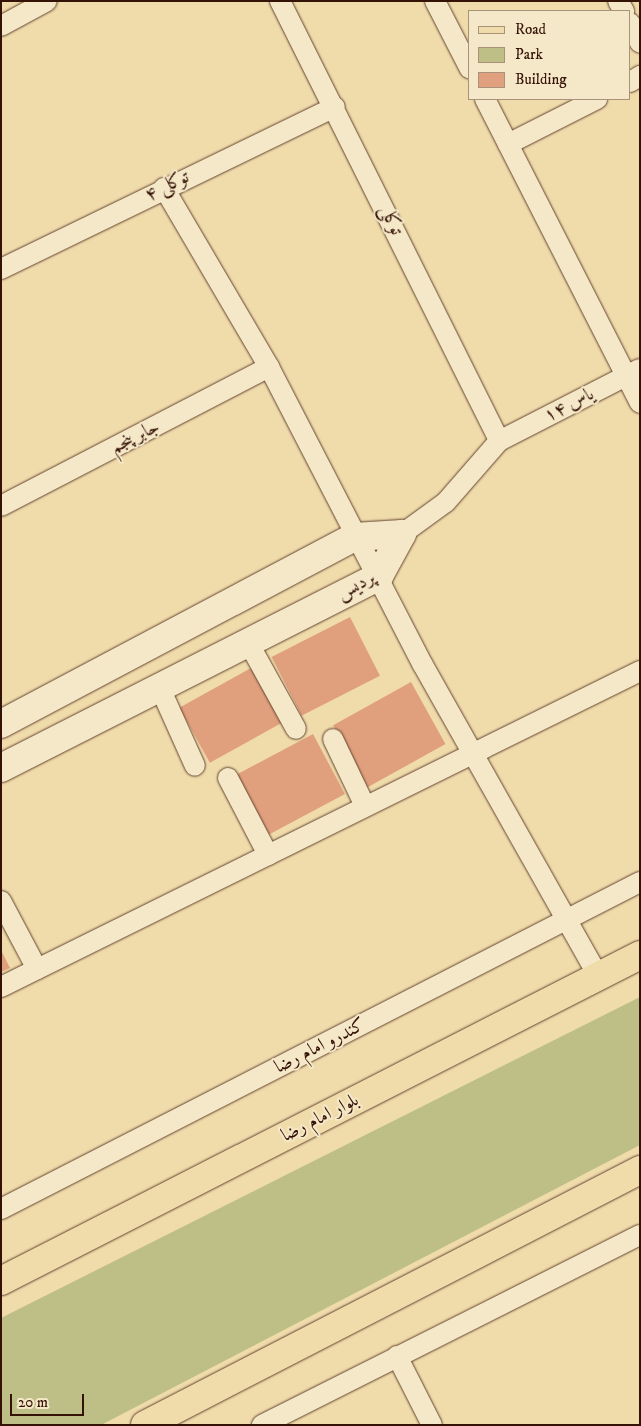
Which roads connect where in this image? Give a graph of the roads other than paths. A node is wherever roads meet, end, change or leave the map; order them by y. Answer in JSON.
{"nodes":[{"id":1,"x":47,"y":1,"type":"edge"},
{"id":2,"x":280,"y":1,"type":"edge"},
{"id":3,"x":436,"y":1,"type":"edge"},
{"id":4,"x":631,"y":25,"type":"edge"},
{"id":5,"x":1,"y":26,"type":"edge"},
{"id":6,"x":640,"y":43,"type":"edge"},
{"id":7,"x":468,"y":65,"type":"edge"},
{"id":8,"x":486,"y":100,"type":"edge"},
{"id":9,"x":595,"y":100,"type":"edge"},
{"id":10,"x":335,"y":107,"type":"junction"},
{"id":11,"x":508,"y":144,"type":"junction"},
{"id":12,"x":164,"y":188,"type":"junction"},
{"id":13,"x":1,"y":269,"type":"edge"},
{"id":14,"x":269,"y":368,"type":"junction"},
{"id":15,"x":633,"y":372,"type":"edge"},
{"id":16,"x":640,"y":403,"type":"edge"},
{"id":17,"x":498,"y":441,"type":"junction"},
{"id":18,"x":1,"y":506,"type":"edge"},
{"id":19,"x":402,"y":534,"type":"junction"},
{"id":20,"x":354,"y":537,"type":"junction"},
{"id":21,"x":379,"y":576,"type":"junction"},
{"id":22,"x":248,"y":642,"type":"junction"},
{"id":23,"x":640,"y":671,"type":"edge"},
{"id":24,"x":160,"y":688,"type":"junction"},
{"id":25,"x":1,"y":724,"type":"edge"},
{"id":26,"x":296,"y":729,"type":"dead end"},
{"id":27,"x":333,"y":739,"type":"dead end"},
{"id":28,"x":473,"y":754,"type":"junction"},
{"id":29,"x":195,"y":766,"type":"dead end"},
{"id":30,"x":1,"y":768,"type":"edge"},
{"id":31,"x":228,"y":778,"type":"dead end"},
{"id":32,"x":365,"y":806,"type":"junction"},
{"id":33,"x":268,"y":855,"type":"junction"},
{"id":34,"x":640,"y":882,"type":"edge"},
{"id":35,"x":1,"y":901,"type":"edge"},
{"id":36,"x":566,"y":920,"type":"junction"},
{"id":37,"x":640,"y":955,"type":"edge"},
{"id":38,"x":36,"y":969,"type":"junction"},
{"id":39,"x":598,"y":976,"type":"junction"},
{"id":40,"x":1,"y":987,"type":"edge"},
{"id":41,"x":640,"y":1170,"type":"edge"},
{"id":42,"x":1,"y":1209,"type":"edge"},
{"id":43,"x":640,"y":1235,"type":"edge"},
{"id":44,"x":1,"y":1281,"type":"edge"},
{"id":45,"x":397,"y":1356,"type":"junction"},
{"id":46,"x":145,"y":1425,"type":"edge"},
{"id":47,"x":262,"y":1425,"type":"edge"},
{"id":48,"x":432,"y":1425,"type":"edge"}],
"edges":[{"from":1,"to":5,"type":"street"},
{"from":2,"to":10,"type":"street","name":"توکلی"},
{"from":3,"to":7,"type":"street"},
{"from":4,"to":6,"type":"street"},
{"from":8,"to":11,"type":"street"},
{"from":9,"to":11,"type":"street"},
{"from":10,"to":12,"type":"street","name":"توکلی ۴"},
{"from":10,"to":17,"type":"street","name":"توکلی"},
{"from":11,"to":15,"type":"street"},
{"from":12,"to":13,"type":"street","name":"توکلی ۴"},
{"from":12,"to":14,"type":"street"},
{"from":14,"to":18,"type":"street","name":"جابر پنجم"},
{"from":14,"to":20,"type":"street"},
{"from":15,"to":16,"type":"street"},
{"from":15,"to":17,"type":"street","name":"یاس ۱۴"},
{"from":17,"to":19,"type":"street"},
{"from":19,"to":20,"type":"street"},
{"from":19,"to":21,"type":"street","name":"پردیس"},
{"from":20,"to":21,"type":"street"},
{"from":20,"to":25,"type":"street"},
{"from":21,"to":22,"type":"street","name":"پردیس"},
{"from":21,"to":28,"type":"street"},
{"from":22,"to":24,"type":"street","name":"پردیس"},
{"from":22,"to":26,"type":"street"},
{"from":23,"to":28,"type":"street"},
{"from":24,"to":29,"type":"street"},
{"from":24,"to":30,"type":"street","name":"پردیس"},
{"from":27,"to":32,"type":"street"},
{"from":28,"to":32,"type":"street"},
{"from":28,"to":36,"type":"street"},
{"from":31,"to":33,"type":"street"},
{"from":32,"to":33,"type":"street"},
{"from":33,"to":38,"type":"street"},
{"from":34,"to":36,"type":"street","name":"کندرو امام رضا"},
{"from":35,"to":38,"type":"street"},
{"from":36,"to":39,"type":"street"},
{"from":36,"to":42,"type":"street","name":"کندرو امام رضا"},
{"from":37,"to":39,"type":"main road","name":"بلوار امام رضا"},
{"from":38,"to":40,"type":"street"},
{"from":39,"to":44,"type":"main road","name":"بلوار امام رضا"},
{"from":41,"to":46,"type":"main road"},
{"from":43,"to":45,"type":"street"},
{"from":45,"to":47,"type":"street"},
{"from":45,"to":48,"type":"street"}]}
